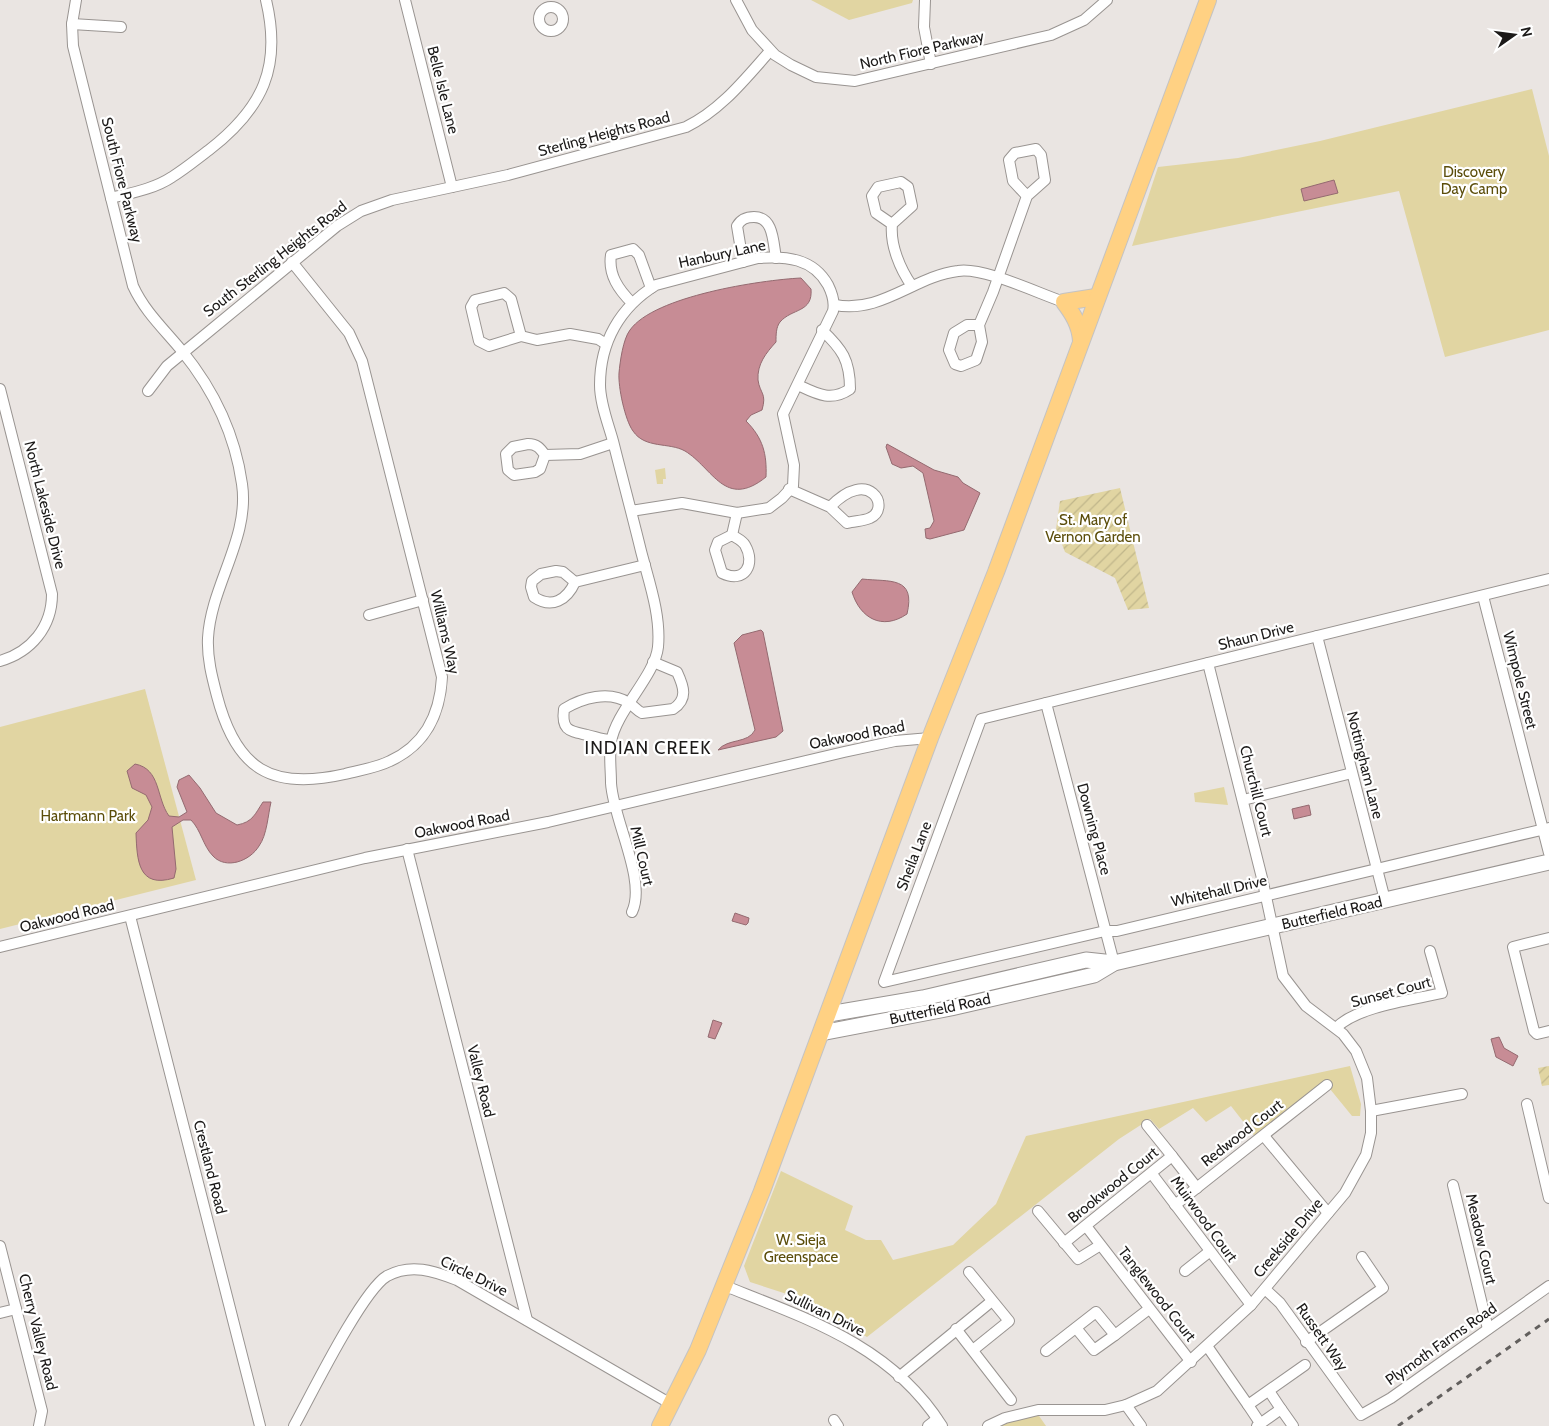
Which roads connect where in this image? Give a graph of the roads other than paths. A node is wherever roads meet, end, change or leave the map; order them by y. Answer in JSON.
{"nodes":[{"id":1,"x":76,"y":0,"type":"edge"},
{"id":2,"x":266,"y":0,"type":"edge"},
{"id":3,"x":405,"y":0,"type":"edge"},
{"id":4,"x":736,"y":0,"type":"edge"},
{"id":5,"x":925,"y":0,"type":"edge"},
{"id":6,"x":1107,"y":0,"type":"edge"},
{"id":7,"x":1208,"y":0,"type":"edge"},
{"id":8,"x":72,"y":24,"type":"junction"},
{"id":9,"x":121,"y":27,"type":"dead end"},
{"id":10,"x":770,"y":51,"type":"junction"},
{"id":11,"x":932,"y":64,"type":"junction"},
{"id":12,"x":452,"y":187,"type":"junction"},
{"id":13,"x":419,"y":194,"type":"joint"},
{"id":14,"x":1027,"y":196,"type":"junction"},
{"id":15,"x":111,"y":198,"type":"junction"},
{"id":16,"x":892,"y":224,"type":"junction"},
{"id":17,"x":776,"y":258,"type":"junction"},
{"id":18,"x":292,"y":262,"type":"junction"},
{"id":19,"x":743,"y":262,"type":"junction"},
{"id":20,"x":997,"y":278,"type":"junction"},
{"id":21,"x":912,"y":286,"type":"junction"},
{"id":22,"x":651,"y":288,"type":"junction"},
{"id":23,"x":1096,"y":297,"type":"junction"},
{"id":24,"x":1064,"y":302,"type":"junction"},
{"id":25,"x":632,"y":303,"type":"junction"},
{"id":26,"x":835,"y":304,"type":"junction"},
{"id":27,"x":979,"y":325,"type":"dead end"},
{"id":28,"x":822,"y":330,"type":"junction"},
{"id":29,"x":522,"y":336,"type":"junction"},
{"id":30,"x":1081,"y":341,"type":"junction"},
{"id":31,"x":606,"y":344,"type":"junction"},
{"id":32,"x":183,"y":352,"type":"junction"},
{"id":33,"x":798,"y":385,"type":"junction"},
{"id":34,"x":0,"y":389,"type":"edge"},
{"id":35,"x":148,"y":391,"type":"dead end"},
{"id":36,"x":614,"y":443,"type":"junction"},
{"id":37,"x":545,"y":455,"type":"dead end"},
{"id":38,"x":789,"y":490,"type":"junction"},
{"id":39,"x":830,"y":507,"type":"junction"},
{"id":40,"x":631,"y":511,"type":"junction"},
{"id":41,"x":738,"y":513,"type":"junction"},
{"id":42,"x":732,"y":535,"type":"dead end"},
{"id":43,"x":645,"y":565,"type":"junction"},
{"id":44,"x":1549,"y":579,"type":"edge"},
{"id":45,"x":574,"y":582,"type":"dead end"},
{"id":46,"x":1483,"y":596,"type":"junction"},
{"id":47,"x":423,"y":600,"type":"junction"},
{"id":48,"x":369,"y":615,"type":"dead end"},
{"id":49,"x":1316,"y":636,"type":"junction"},
{"id":50,"x":0,"y":660,"type":"edge"},
{"id":51,"x":653,"y":662,"type":"junction"},
{"id":52,"x":1208,"y":663,"type":"junction"},
{"id":53,"x":628,"y":703,"type":"junction"},
{"id":54,"x":1046,"y":703,"type":"junction"},
{"id":55,"x":977,"y":730,"type":"joint"},
{"id":56,"x":930,"y":738,"type":"junction"},
{"id":57,"x":611,"y":740,"type":"junction"},
{"id":58,"x":1352,"y":774,"type":"junction"},
{"id":59,"x":1243,"y":800,"type":"junction"},
{"id":60,"x":614,"y":806,"type":"junction"},
{"id":61,"x":1546,"y":828,"type":"edge"},
{"id":62,"x":407,"y":849,"type":"junction"},
{"id":63,"x":1549,"y":853,"type":"edge"},
{"id":64,"x":1549,"y":862,"type":"edge"},
{"id":65,"x":1377,"y":868,"type":"junction"},
{"id":66,"x":1266,"y":895,"type":"junction"},
{"id":67,"x":1385,"y":900,"type":"junction"},
{"id":68,"x":632,"y":912,"type":"dead end"},
{"id":69,"x":130,"y":916,"type":"junction"},
{"id":70,"x":1271,"y":927,"type":"junction"},
{"id":71,"x":1105,"y":931,"type":"junction"},
{"id":72,"x":1549,"y":938,"type":"edge"},
{"id":73,"x":0,"y":948,"type":"edge"},
{"id":74,"x":1430,"y":951,"type":"dead end"},
{"id":75,"x":1114,"y":963,"type":"junction"},
{"id":76,"x":895,"y":979,"type":"joint"},
{"id":77,"x":829,"y":1014,"type":"junction"},
{"id":78,"x":1337,"y":1027,"type":"junction"},
{"id":79,"x":1549,"y":1031,"type":"edge"},
{"id":80,"x":821,"y":1032,"type":"junction"},
{"id":81,"x":1327,"y":1085,"type":"dead end"},
{"id":82,"x":1462,"y":1094,"type":"dead end"},
{"id":83,"x":1527,"y":1104,"type":"dead end"},
{"id":84,"x":1372,"y":1111,"type":"junction"},
{"id":85,"x":1147,"y":1125,"type":"dead end"},
{"id":86,"x":1264,"y":1136,"type":"junction"},
{"id":87,"x":1172,"y":1156,"type":"junction"},
{"id":88,"x":1152,"y":1174,"type":"junction"},
{"id":89,"x":1453,"y":1185,"type":"dead end"},
{"id":90,"x":1197,"y":1188,"type":"junction"},
{"id":91,"x":1549,"y":1198,"type":"edge"},
{"id":92,"x":1175,"y":1205,"type":"junction"},
{"id":93,"x":1038,"y":1211,"type":"dead end"},
{"id":94,"x":1328,"y":1214,"type":"junction"},
{"id":95,"x":1086,"y":1226,"type":"junction"},
{"id":96,"x":1064,"y":1243,"type":"junction"},
{"id":97,"x":0,"y":1246,"type":"edge"},
{"id":98,"x":1100,"y":1246,"type":"junction"},
{"id":99,"x":1209,"y":1252,"type":"junction"},
{"id":100,"x":1362,"y":1257,"type":"dead end"},
{"id":101,"x":1078,"y":1259,"type":"joint"},
{"id":102,"x":1185,"y":1271,"type":"dead end"},
{"id":103,"x":968,"y":1272,"type":"dead end"},
{"id":104,"x":726,"y":1286,"type":"junction"},
{"id":105,"x":1549,"y":1286,"type":"edge"},
{"id":106,"x":1265,"y":1289,"type":"junction"},
{"id":107,"x":992,"y":1301,"type":"junction"},
{"id":108,"x":1251,"y":1305,"type":"junction"},
{"id":109,"x":16,"y":1309,"type":"junction"},
{"id":110,"x":1148,"y":1309,"type":"junction"},
{"id":111,"x":0,"y":1313,"type":"edge"},
{"id":112,"x":527,"y":1320,"type":"junction"},
{"id":113,"x":1076,"y":1328,"type":"junction"},
{"id":114,"x":956,"y":1329,"type":"junction"},
{"id":115,"x":1488,"y":1330,"type":"junction"},
{"id":116,"x":1115,"y":1335,"type":"junction"},
{"id":117,"x":1306,"y":1342,"type":"junction"},
{"id":118,"x":1207,"y":1346,"type":"junction"},
{"id":119,"x":973,"y":1350,"type":"junction"},
{"id":120,"x":1046,"y":1351,"type":"dead end"},
{"id":121,"x":1191,"y":1362,"type":"junction"},
{"id":122,"x":1305,"y":1365,"type":"dead end"},
{"id":123,"x":899,"y":1377,"type":"junction"},
{"id":124,"x":1269,"y":1391,"type":"junction"},
{"id":125,"x":1011,"y":1400,"type":"dead end"},
{"id":126,"x":671,"y":1404,"type":"junction"},
{"id":127,"x":1126,"y":1405,"type":"junction"},
{"id":128,"x":1352,"y":1405,"type":"joint"},
{"id":129,"x":1248,"y":1406,"type":"junction"},
{"id":130,"x":1281,"y":1409,"type":"junction"},
{"id":131,"x":940,"y":1423,"type":"edge"},
{"id":132,"x":1258,"y":1425,"type":"edge"},
{"id":133,"x":38,"y":1426,"type":"edge"},
{"id":134,"x":260,"y":1426,"type":"edge"},
{"id":135,"x":294,"y":1426,"type":"edge"},
{"id":136,"x":660,"y":1426,"type":"edge"},
{"id":137,"x":928,"y":1426,"type":"edge"},
{"id":138,"x":988,"y":1426,"type":"edge"},
{"id":139,"x":1141,"y":1426,"type":"edge"},
{"id":140,"x":1293,"y":1426,"type":"edge"}],
"edges":[{"from":1,"to":8,"type":"street","name":"South Fiore Parkway"},
{"from":2,"to":15,"type":"street"},
{"from":3,"to":12,"type":"street","name":"Belle Isle Lane"},
{"from":4,"to":10,"type":"street","name":"North Fiore Parkway"},
{"from":5,"to":11,"type":"street"},
{"from":6,"to":11,"type":"street","name":"North Fiore Parkway"},
{"from":7,"to":23,"type":"main road"},
{"from":8,"to":9,"type":"street"},
{"from":8,"to":15,"type":"street","name":"South Fiore Parkway"},
{"from":10,"to":11,"type":"street","name":"North Fiore Parkway"},
{"from":10,"to":12,"type":"street","name":"Sterling Heights Road"},
{"from":12,"to":13,"type":"street","name":"Sterling Heights Road"},
{"from":13,"to":18,"type":"street","name":"South Sterling Heights Road"},
{"from":14,"to":14,"type":"street"},
{"from":14,"to":20,"type":"street"},
{"from":15,"to":32,"type":"street","name":"South Fiore Parkway"},
{"from":16,"to":16,"type":"street"},
{"from":16,"to":21,"type":"street"},
{"from":17,"to":19,"type":"street","name":"Hanbury Lane"},
{"from":17,"to":19,"type":"street"},
{"from":17,"to":26,"type":"street","name":"Hanbury Lane"},
{"from":18,"to":32,"type":"street","name":"South Sterling Heights Road"},
{"from":18,"to":47,"type":"street","name":"Williams Way"},
{"from":19,"to":22,"type":"street","name":"Hanbury Lane"},
{"from":20,"to":21,"type":"street"},
{"from":20,"to":24,"type":"street"},
{"from":20,"to":27,"type":"street"},
{"from":21,"to":26,"type":"street"},
{"from":22,"to":25,"type":"street","name":"Hanbury Lane"},
{"from":22,"to":25,"type":"street"},
{"from":23,"to":24,"type":"main road"},
{"from":23,"to":30,"type":"main road"},
{"from":24,"to":30,"type":"main road"},
{"from":25,"to":31,"type":"street","name":"Hanbury Lane"},
{"from":26,"to":28,"type":"street"},
{"from":28,"to":33,"type":"street"},
{"from":28,"to":33,"type":"street"},
{"from":29,"to":29,"type":"street"},
{"from":29,"to":31,"type":"street"},
{"from":30,"to":56,"type":"main road"},
{"from":31,"to":36,"type":"street","name":"Hanbury Lane"},
{"from":32,"to":35,"type":"street","name":"South Sterling Heights Road"},
{"from":32,"to":47,"type":"street","name":"Williams Way"},
{"from":33,"to":38,"type":"street"},
{"from":34,"to":50,"type":"street","name":"North Lakeside Drive"},
{"from":36,"to":37,"type":"street"},
{"from":36,"to":40,"type":"street","name":"Hanbury Lane"},
{"from":38,"to":39,"type":"street"},
{"from":38,"to":41,"type":"street"},
{"from":39,"to":39,"type":"street"},
{"from":40,"to":41,"type":"street"},
{"from":40,"to":43,"type":"street","name":"Hanbury Lane"},
{"from":41,"to":42,"type":"street"},
{"from":43,"to":45,"type":"street"},
{"from":43,"to":51,"type":"street","name":"Hanbury Lane"},
{"from":44,"to":46,"type":"street","name":"Shaun Drive"},
{"from":46,"to":49,"type":"street","name":"Shaun Drive"},
{"from":46,"to":61,"type":"street","name":"Wimpole Street"},
{"from":47,"to":48,"type":"street"},
{"from":49,"to":52,"type":"street","name":"Shaun Drive"},
{"from":49,"to":58,"type":"street","name":"Nottingham Lane"},
{"from":51,"to":53,"type":"street","name":"Hanbury Lane"},
{"from":51,"to":53,"type":"street"},
{"from":52,"to":54,"type":"street","name":"Shaun Drive"},
{"from":52,"to":59,"type":"street","name":"Churchill Court"},
{"from":53,"to":57,"type":"street","name":"Hanbury Lane"},
{"from":53,"to":57,"type":"street"},
{"from":54,"to":55,"type":"street","name":"Shaun Drive"},
{"from":54,"to":71,"type":"street","name":"Downing Place"},
{"from":55,"to":76,"type":"street","name":"Sheila Lane"},
{"from":56,"to":60,"type":"street","name":"Oakwood Road"},
{"from":56,"to":77,"type":"main road"},
{"from":57,"to":60,"type":"street","name":"Hanbury Lane"},
{"from":58,"to":59,"type":"street"},
{"from":58,"to":65,"type":"street","name":"Nottingham Lane"},
{"from":59,"to":66,"type":"street","name":"Churchill Court"},
{"from":60,"to":62,"type":"street","name":"Oakwood Road"},
{"from":60,"to":68,"type":"street","name":"Mill Court"},
{"from":61,"to":63,"type":"street","name":"Wimpole Street"},
{"from":61,"to":65,"type":"street","name":"Whitehall Drive"},
{"from":62,"to":69,"type":"street","name":"Oakwood Road"},
{"from":62,"to":112,"type":"street","name":"Valley Road"},
{"from":64,"to":67,"type":"main road","name":"Butterfield Road"},
{"from":65,"to":66,"type":"street","name":"Whitehall Drive"},
{"from":65,"to":67,"type":"street","name":"Nottingham Lane"},
{"from":66,"to":70,"type":"street","name":"Churchill Court"},
{"from":66,"to":71,"type":"street","name":"Whitehall Drive"},
{"from":67,"to":70,"type":"main road","name":"Butterfield Road"},
{"from":69,"to":73,"type":"street","name":"Oakwood Road"},
{"from":69,"to":134,"type":"street","name":"Crestland Road"},
{"from":70,"to":75,"type":"main road","name":"Butterfield Road"},
{"from":70,"to":78,"type":"street","name":"Creekside Drive"},
{"from":71,"to":75,"type":"street","name":"Downing Place"},
{"from":71,"to":76,"type":"street","name":"Whitehall Drive"},
{"from":72,"to":79,"type":"street"},
{"from":74,"to":78,"type":"street","name":"Sunset Court"},
{"from":75,"to":77,"type":"main road","name":"Butterfield Road"},
{"from":75,"to":80,"type":"main road","name":"Butterfield Road"},
{"from":77,"to":80,"type":"main road"},
{"from":78,"to":84,"type":"street","name":"Creekside Drive"},
{"from":80,"to":104,"type":"main road"},
{"from":81,"to":86,"type":"street","name":"Redwood Court"},
{"from":82,"to":84,"type":"street"},
{"from":83,"to":91,"type":"street"},
{"from":84,"to":94,"type":"street","name":"Creekside Drive"},
{"from":85,"to":87,"type":"street","name":"Brookwood Court"},
{"from":86,"to":90,"type":"street","name":"Redwood Court"},
{"from":86,"to":94,"type":"street"},
{"from":87,"to":88,"type":"street","name":"Brookwood Court"},
{"from":87,"to":90,"type":"street"},
{"from":88,"to":92,"type":"street","name":"Muirwood Court"},
{"from":88,"to":95,"type":"street","name":"Brookwood Court"},
{"from":89,"to":115,"type":"street","name":"Meadow Court"},
{"from":90,"to":92,"type":"street","name":"Redwood Court"},
{"from":92,"to":99,"type":"street","name":"Muirwood Court"},
{"from":93,"to":96,"type":"street","name":"Brookwood Court"},
{"from":94,"to":106,"type":"street","name":"Creekside Drive"},
{"from":95,"to":96,"type":"street","name":"Brookwood Court"},
{"from":95,"to":98,"type":"street","name":"Tanglewood Court"},
{"from":96,"to":101,"type":"street","name":"Brookwood Court"},
{"from":97,"to":109,"type":"street","name":"Cherry Valley Road"},
{"from":98,"to":101,"type":"street","name":"Tanglewood Court"},
{"from":98,"to":110,"type":"street","name":"Tanglewood Court"},
{"from":99,"to":102,"type":"street"},
{"from":99,"to":108,"type":"street","name":"Muirwood Court"},
{"from":100,"to":117,"type":"street"},
{"from":103,"to":107,"type":"street"},
{"from":104,"to":123,"type":"street","name":"Sullivan Drive"},
{"from":104,"to":126,"type":"main road"},
{"from":105,"to":115,"type":"street","name":"Plymoth Farms Road"},
{"from":106,"to":108,"type":"street","name":"Creekside Drive"},
{"from":106,"to":117,"type":"street","name":"Russett Way"},
{"from":107,"to":114,"type":"street"},
{"from":107,"to":119,"type":"street"},
{"from":108,"to":118,"type":"street","name":"Creekside Drive"},
{"from":109,"to":111,"type":"street"},
{"from":109,"to":133,"type":"street","name":"Cherry Valley Road"},
{"from":110,"to":116,"type":"street"},
{"from":110,"to":121,"type":"street","name":"Tanglewood Court"},
{"from":112,"to":126,"type":"street","name":"Circle Drive"},
{"from":112,"to":135,"type":"street","name":"Circle Drive"},
{"from":113,"to":116,"type":"street"},
{"from":113,"to":116,"type":"street"},
{"from":113,"to":120,"type":"street"},
{"from":114,"to":119,"type":"street"},
{"from":114,"to":123,"type":"street"},
{"from":115,"to":128,"type":"street","name":"Plymoth Farms Road"},
{"from":117,"to":128,"type":"street","name":"Russett Way"},
{"from":118,"to":121,"type":"street","name":"Creekside Drive"},
{"from":118,"to":129,"type":"street"},
{"from":119,"to":125,"type":"street"},
{"from":121,"to":127,"type":"street","name":"Creekside Drive"},
{"from":122,"to":124,"type":"street"},
{"from":123,"to":131,"type":"street","name":"Sullivan Drive"},
{"from":124,"to":129,"type":"street"},
{"from":124,"to":130,"type":"street"},
{"from":126,"to":136,"type":"main road"},
{"from":127,"to":138,"type":"street","name":"Creekside Drive"},
{"from":127,"to":139,"type":"street"},
{"from":129,"to":132,"type":"street"},
{"from":130,"to":132,"type":"street"},
{"from":130,"to":140,"type":"street"},
{"from":131,"to":137,"type":"street"}]}
